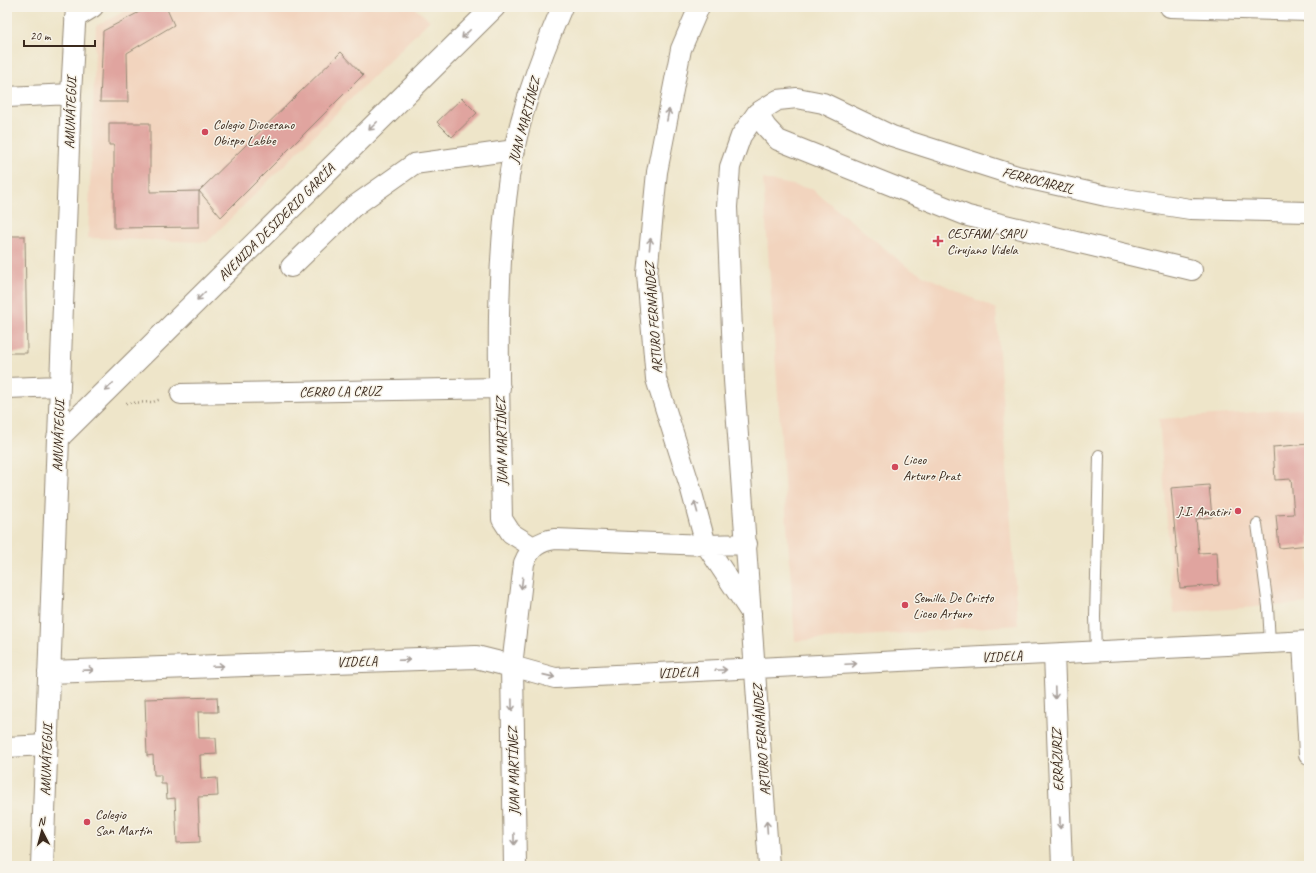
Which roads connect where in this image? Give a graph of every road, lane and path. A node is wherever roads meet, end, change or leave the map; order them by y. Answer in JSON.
{"nodes":[{"id":1,"x":93,"y":7,"type":"edge"},
{"id":2,"x":494,"y":7,"type":"edge"},
{"id":3,"x":562,"y":7,"type":"edge"},
{"id":4,"x":699,"y":7,"type":"edge"},
{"id":5,"x":1170,"y":7,"type":"edge"},
{"id":6,"x":1309,"y":11,"type":"edge"},
{"id":7,"x":76,"y":13,"type":"edge"},
{"id":8,"x":71,"y":94,"type":"junction"},
{"id":9,"x":7,"y":97,"type":"edge"},
{"id":10,"x":778,"y":100,"type":"joint"},
{"id":11,"x":757,"y":113,"type":"junction"},
{"id":12,"x":515,"y":150,"type":"junction"},
{"id":13,"x":1309,"y":212,"type":"edge"},
{"id":14,"x":291,"y":267,"type":"dead end"},
{"id":15,"x":1192,"y":270,"type":"dead end"},
{"id":16,"x":60,"y":386,"type":"junction"},
{"id":17,"x":7,"y":388,"type":"edge"},
{"id":18,"x":500,"y":388,"type":"junction"},
{"id":19,"x":181,"y":394,"type":"dead end"},
{"id":20,"x":153,"y":402,"type":"dead end"},
{"id":21,"x":121,"y":403,"type":"dead end"},
{"id":22,"x":58,"y":438,"type":"junction"},
{"id":23,"x":1099,"y":455,"type":"dead end"},
{"id":24,"x":1256,"y":524,"type":"dead end"},
{"id":25,"x":746,"y":544,"type":"junction"},
{"id":26,"x":706,"y":545,"type":"junction"},
{"id":27,"x":533,"y":547,"type":"junction"},
{"id":28,"x":752,"y":615,"type":"junction"},
{"id":29,"x":1306,"y":641,"type":"edge"},
{"id":30,"x":1270,"y":643,"type":"junction"},
{"id":31,"x":1096,"y":652,"type":"junction"},
{"id":32,"x":1054,"y":654,"type":"junction"},
{"id":33,"x":512,"y":666,"type":"junction"},
{"id":34,"x":756,"y":668,"type":"junction"},
{"id":35,"x":49,"y":672,"type":"junction"},
{"id":36,"x":46,"y":745,"type":"junction"},
{"id":37,"x":7,"y":747,"type":"edge"},
{"id":38,"x":1309,"y":754,"type":"edge"},
{"id":39,"x":42,"y":866,"type":"edge"},
{"id":40,"x":515,"y":866,"type":"edge"},
{"id":41,"x":769,"y":866,"type":"edge"},
{"id":42,"x":1062,"y":866,"type":"edge"}],
"edges":[{"from":1,"to":7,"type":"street"},
{"from":2,"to":22,"type":"street","name":"AVENIDA DESIDERIO GARCÍA","one_way":true},
{"from":3,"to":12,"type":"street","name":"JUAN MARTÍNEZ"},
{"from":26,"to":4,"type":"street","name":"ARTURO FERNÁNDEZ","one_way":true},
{"from":5,"to":6,"type":"street"},
{"from":7,"to":8,"type":"street","name":"AMUNÁTEGUI"},
{"from":8,"to":9,"type":"street"},
{"from":8,"to":16,"type":"street","name":"AMUNÁTEGUI"},
{"from":10,"to":11,"type":"street","name":"ARTURO FERNÁNDEZ"},
{"from":10,"to":13,"type":"street","name":"FERROCARRIL"},
{"from":11,"to":15,"type":"street"},
{"from":11,"to":25,"type":"street","name":"ARTURO FERNÁNDEZ"},
{"from":12,"to":14,"type":"street"},
{"from":12,"to":18,"type":"street","name":"JUAN MARTÍNEZ"},
{"from":16,"to":17,"type":"street"},
{"from":16,"to":22,"type":"street","name":"AMUNÁTEGUI"},
{"from":18,"to":19,"type":"street","name":"CERRO LA CRUZ"},
{"from":18,"to":27,"type":"street","name":"JUAN MARTÍNEZ"},
{"from":20,"to":21,"type":"path"},
{"from":22,"to":35,"type":"street","name":"AMUNÁTEGUI"},
{"from":23,"to":31,"type":"lane"},
{"from":24,"to":30,"type":"lane"},
{"from":25,"to":26,"type":"street"},
{"from":25,"to":28,"type":"street","name":"ARTURO FERNÁNDEZ"},
{"from":26,"to":27,"type":"street"},
{"from":26,"to":28,"type":"street","name":"ARTURO FERNÁNDEZ"},
{"from":27,"to":33,"type":"street","name":"JUAN MARTÍNEZ","one_way":true},
{"from":28,"to":34,"type":"street","name":"ARTURO FERNÁNDEZ"},
{"from":29,"to":30,"type":"street","name":"VIDELA"},
{"from":29,"to":38,"type":"street"},
{"from":30,"to":31,"type":"street","name":"VIDELA"},
{"from":31,"to":32,"type":"street","name":"VIDELA"},
{"from":34,"to":32,"type":"street","name":"VIDELA","one_way":true},
{"from":32,"to":42,"type":"street","name":"ERRÁZURIZ","one_way":true},
{"from":33,"to":34,"type":"street","name":"VIDELA","one_way":true},
{"from":35,"to":33,"type":"street","name":"VIDELA","one_way":true},
{"from":33,"to":40,"type":"street","name":"JUAN MARTÍNEZ","one_way":true},
{"from":41,"to":34,"type":"street","name":"ARTURO FERNÁNDEZ","one_way":true},
{"from":35,"to":36,"type":"street","name":"AMUNÁTEGUI"},
{"from":36,"to":37,"type":"street"},
{"from":36,"to":39,"type":"street","name":"AMUNÁTEGUI"}]}
